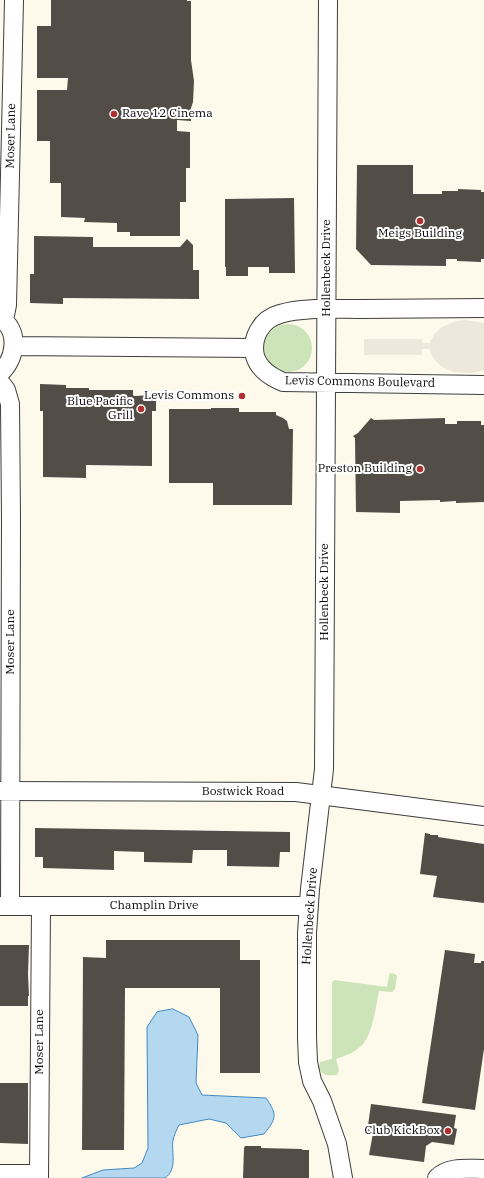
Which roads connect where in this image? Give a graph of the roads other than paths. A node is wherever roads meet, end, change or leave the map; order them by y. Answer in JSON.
{"nodes":[{"id":1,"x":14,"y":0,"type":"edge"},
{"id":2,"x":328,"y":0,"type":"edge"},
{"id":3,"x":484,"y":308,"type":"edge"},
{"id":4,"x":327,"y":309,"type":"junction"},
{"id":5,"x":2,"y":319,"type":"edge"},
{"id":6,"x":14,"y":346,"type":"junction"},
{"id":7,"x":253,"y":348,"type":"junction"},
{"id":8,"x":0,"y":373,"type":"edge"},
{"id":9,"x":0,"y":382,"type":"edge"},
{"id":10,"x":326,"y":383,"type":"junction"},
{"id":11,"x":484,"y":384,"type":"edge"},
{"id":12,"x":5,"y":791,"type":"edge"},
{"id":13,"x":321,"y":795,"type":"junction"},
{"id":14,"x":484,"y":816,"type":"edge"},
{"id":15,"x":5,"y":906,"type":"edge"},
{"id":16,"x":41,"y":906,"type":"junction"},
{"id":17,"x":309,"y":906,"type":"junction"},
{"id":18,"x":484,"y":1169,"type":"edge"},
{"id":19,"x":0,"y":1174,"type":"edge"},
{"id":20,"x":39,"y":1176,"type":"edge"},
{"id":21,"x":343,"y":1178,"type":"edge"},
{"id":22,"x":437,"y":1178,"type":"edge"}],
"edges":[{"from":1,"to":5,"type":"street","name":"Moser Lane"},
{"from":2,"to":4,"type":"street","name":"Hollenbeck Drive"},
{"from":3,"to":4,"type":"street"},
{"from":4,"to":7,"type":"street"},
{"from":4,"to":10,"type":"street","name":"Hollenbeck Drive"},
{"from":5,"to":6,"type":"street"},
{"from":6,"to":7,"type":"street"},
{"from":6,"to":8,"type":"street"},
{"from":7,"to":10,"type":"street","name":"Levis Commons Boulevard"},
{"from":9,"to":12,"type":"street","name":"Moser Lane"},
{"from":10,"to":11,"type":"street","name":"Levis Commons Boulevard"},
{"from":10,"to":13,"type":"street","name":"Hollenbeck Drive"},
{"from":12,"to":13,"type":"street","name":"Bostwick Road"},
{"from":12,"to":15,"type":"street","name":"Moser Lane"},
{"from":13,"to":14,"type":"street","name":"Bostwick Road"},
{"from":13,"to":17,"type":"street","name":"Hollenbeck Drive"},
{"from":15,"to":16,"type":"street","name":"Champlin Drive"},
{"from":16,"to":17,"type":"street","name":"Champlin Drive"},
{"from":16,"to":20,"type":"street","name":"Moser Lane"},
{"from":17,"to":21,"type":"street","name":"Hollenbeck Drive"},
{"from":18,"to":22,"type":"street"},
{"from":19,"to":20,"type":"street"}]}
